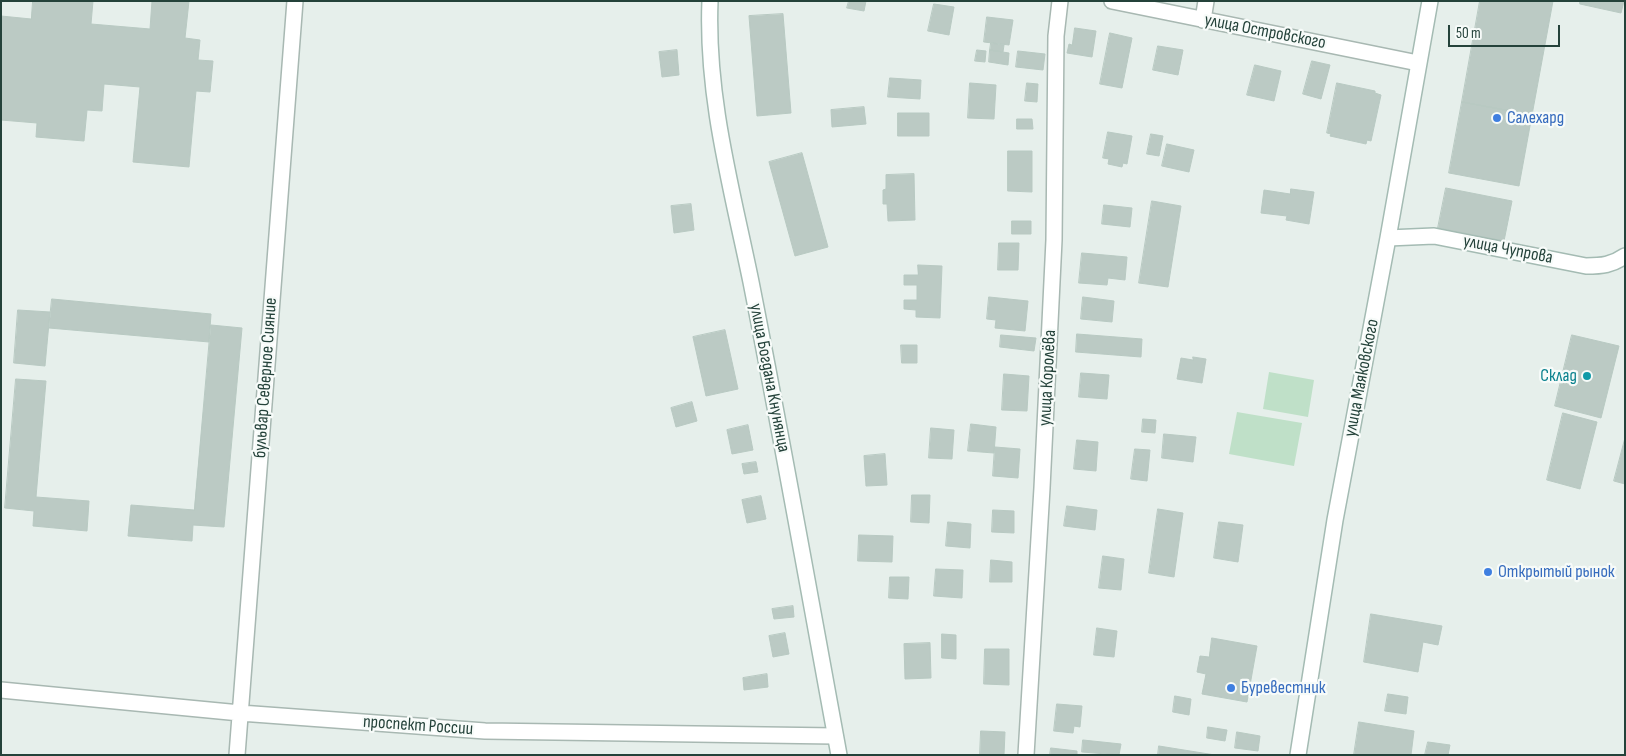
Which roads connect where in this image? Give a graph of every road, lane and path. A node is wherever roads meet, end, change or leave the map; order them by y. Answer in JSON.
{"nodes":[{"id":1,"x":295,"y":1,"type":"edge"},
{"id":2,"x":710,"y":1,"type":"edge"},
{"id":3,"x":1060,"y":1,"type":"edge"},
{"id":4,"x":1112,"y":1,"type":"edge"},
{"id":5,"x":1206,"y":1,"type":"edge"},
{"id":6,"x":1430,"y":1,"type":"edge"},
{"id":7,"x":1204,"y":20,"type":"junction"},
{"id":8,"x":1418,"y":63,"type":"junction"},
{"id":9,"x":1388,"y":238,"type":"junction"},
{"id":10,"x":1625,"y":256,"type":"edge"},
{"id":11,"x":1,"y":690,"type":"edge"},
{"id":12,"x":240,"y":713,"type":"junction"},
{"id":13,"x":836,"y":736,"type":"junction"},
{"id":14,"x":237,"y":755,"type":"edge"},
{"id":15,"x":839,"y":755,"type":"edge"},
{"id":16,"x":1026,"y":755,"type":"edge"},
{"id":17,"x":1298,"y":755,"type":"edge"}],
"edges":[{"from":1,"to":12,"type":"street","name":"бульвар Северное Сияние"},
{"from":2,"to":13,"type":"street","name":"улица Богдана Кнунянца"},
{"from":3,"to":16,"type":"street","name":"улица Королёва"},
{"from":4,"to":7,"type":"street","name":"улица Островского"},
{"from":5,"to":7,"type":"street"},
{"from":6,"to":8,"type":"street","name":"улица Маяковского"},
{"from":7,"to":8,"type":"street","name":"улица Островского"},
{"from":8,"to":9,"type":"street","name":"улица Маяковского"},
{"from":9,"to":10,"type":"street","name":"улица Чупрова"},
{"from":9,"to":17,"type":"street","name":"улица Маяковского"},
{"from":11,"to":12,"type":"street","name":"проспект России"},
{"from":12,"to":13,"type":"street","name":"проспект России"},
{"from":12,"to":14,"type":"street","name":"бульвар Северное Сияние"},
{"from":13,"to":15,"type":"street","name":"улица Богдана Кнунянца"}]}
